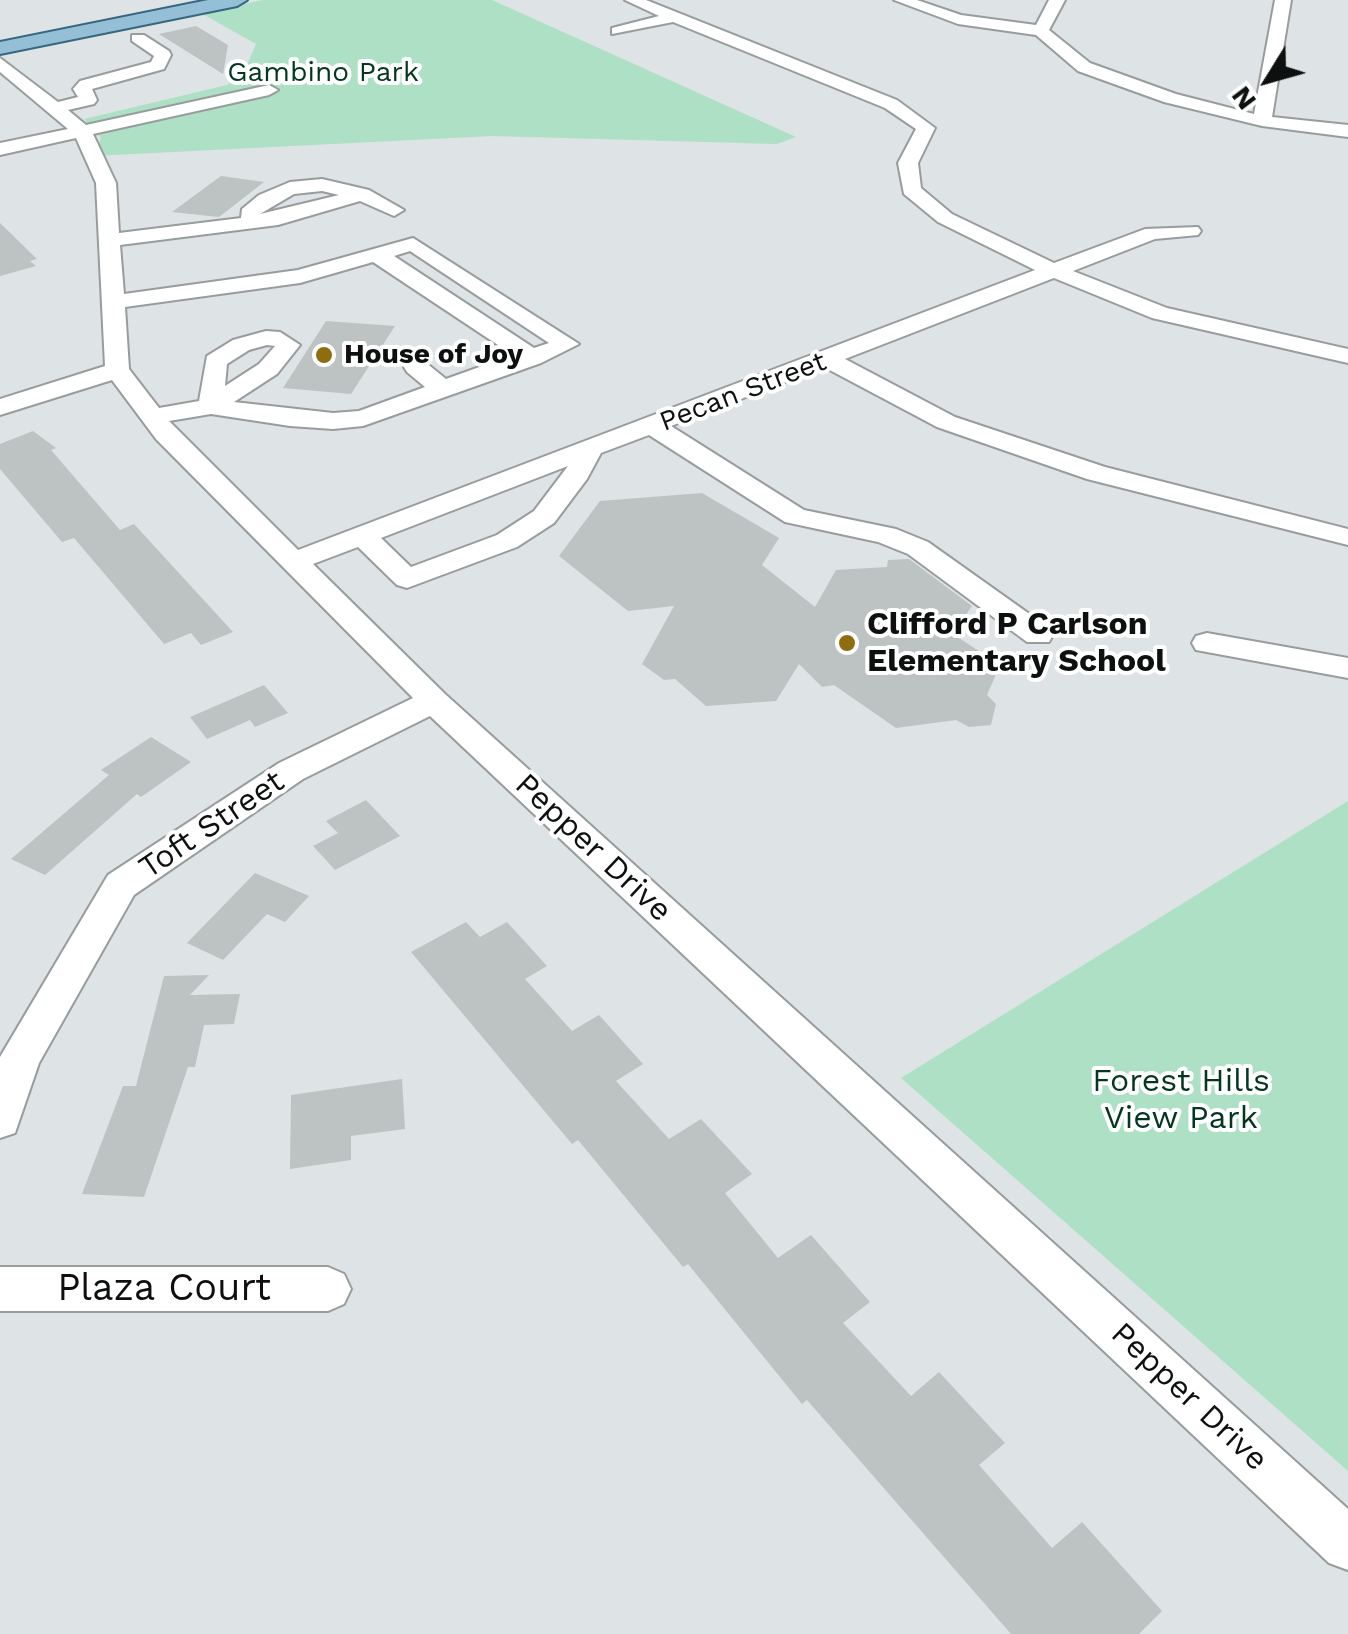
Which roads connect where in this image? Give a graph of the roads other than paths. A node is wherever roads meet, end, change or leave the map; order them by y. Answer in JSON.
{"nodes":[{"id":1,"x":194,"y":0,"type":"edge"},
{"id":2,"x":237,"y":0,"type":"edge"},
{"id":3,"x":633,"y":0,"type":"edge"},
{"id":4,"x":902,"y":0,"type":"edge"},
{"id":5,"x":1057,"y":0,"type":"edge"},
{"id":6,"x":1283,"y":0,"type":"edge"},
{"id":7,"x":674,"y":17,"type":"junction"},
{"id":8,"x":618,"y":31,"type":"dead end"},
{"id":9,"x":1041,"y":31,"type":"junction"},
{"id":10,"x":0,"y":38,"type":"edge"},
{"id":11,"x":138,"y":38,"type":"dead end"},
{"id":12,"x":0,"y":48,"type":"edge"},
{"id":13,"x":0,"y":64,"type":"edge"},
{"id":14,"x":269,"y":90,"type":"dead end"},
{"id":15,"x":68,"y":120,"type":"junction"},
{"id":16,"x":1262,"y":120,"type":"junction"},
{"id":17,"x":1348,"y":131,"type":"edge"},
{"id":18,"x":0,"y":148,"type":"edge"},
{"id":19,"x":394,"y":210,"type":"dead end"},
{"id":20,"x":1191,"y":231,"type":"dead end"},
{"id":21,"x":110,"y":240,"type":"junction"},
{"id":22,"x":376,"y":254,"type":"junction"},
{"id":23,"x":1052,"y":270,"type":"junction"},
{"id":24,"x":113,"y":302,"type":"junction"},
{"id":25,"x":1348,"y":356,"type":"edge"},
{"id":26,"x":533,"y":358,"type":"junction"},
{"id":27,"x":829,"y":360,"type":"junction"},
{"id":28,"x":416,"y":367,"type":"dead end"},
{"id":29,"x":117,"y":370,"type":"junction"},
{"id":30,"x":444,"y":390,"type":"junction"},
{"id":31,"x":0,"y":407,"type":"edge"},
{"id":32,"x":152,"y":417,"type":"junction"},
{"id":33,"x":653,"y":426,"type":"junction"},
{"id":34,"x":590,"y":450,"type":"junction"},
{"id":35,"x":362,"y":536,"type":"junction"},
{"id":36,"x":1348,"y":537,"type":"edge"},
{"id":37,"x":296,"y":561,"type":"junction"},
{"id":38,"x":1038,"y":635,"type":"dead end"},
{"id":39,"x":1207,"y":643,"type":"dead end"},
{"id":40,"x":1348,"y":668,"type":"edge"},
{"id":41,"x":434,"y":700,"type":"junction"},
{"id":42,"x":9,"y":1057,"type":"edge"},
{"id":43,"x":0,"y":1120,"type":"edge"},
{"id":44,"x":0,"y":1289,"type":"edge"},
{"id":45,"x":328,"y":1289,"type":"dead end"},
{"id":46,"x":1348,"y":1544,"type":"edge"}],
"edges":[{"from":1,"to":10,"type":"main road"},
{"from":2,"to":12,"type":"main road"},
{"from":3,"to":7,"type":"street"},
{"from":4,"to":9,"type":"street"},
{"from":5,"to":9,"type":"street"},
{"from":6,"to":16,"type":"street"},
{"from":7,"to":8,"type":"street"},
{"from":7,"to":23,"type":"street"},
{"from":9,"to":16,"type":"street"},
{"from":11,"to":15,"type":"street"},
{"from":13,"to":15,"type":"street"},
{"from":14,"to":15,"type":"street"},
{"from":15,"to":18,"type":"street"},
{"from":15,"to":21,"type":"street"},
{"from":16,"to":17,"type":"street"},
{"from":19,"to":21,"type":"street"},
{"from":20,"to":23,"type":"street","name":"Pecan Street"},
{"from":21,"to":24,"type":"street"},
{"from":22,"to":24,"type":"street"},
{"from":22,"to":26,"type":"street"},
{"from":22,"to":26,"type":"street"},
{"from":23,"to":25,"type":"street"},
{"from":23,"to":27,"type":"street","name":"Pecan Street"},
{"from":24,"to":29,"type":"street"},
{"from":26,"to":30,"type":"street"},
{"from":27,"to":33,"type":"street","name":"Pecan Street"},
{"from":27,"to":36,"type":"street"},
{"from":28,"to":30,"type":"street"},
{"from":29,"to":31,"type":"street"},
{"from":29,"to":32,"type":"street","name":"Pepper Drive"},
{"from":30,"to":32,"type":"street"},
{"from":32,"to":37,"type":"street","name":"Pepper Drive"},
{"from":33,"to":34,"type":"street","name":"Pecan Street"},
{"from":33,"to":38,"type":"street"},
{"from":34,"to":35,"type":"street","name":"Pecan Street"},
{"from":34,"to":35,"type":"street"},
{"from":35,"to":37,"type":"street","name":"Pecan Street"},
{"from":37,"to":41,"type":"street","name":"Pepper Drive"},
{"from":39,"to":40,"type":"street"},
{"from":41,"to":42,"type":"street","name":"Toft Street"},
{"from":41,"to":46,"type":"street","name":"Pepper Drive"},
{"from":42,"to":43,"type":"street","name":"Toft Street"},
{"from":44,"to":45,"type":"street","name":"Plaza Court"}]}
